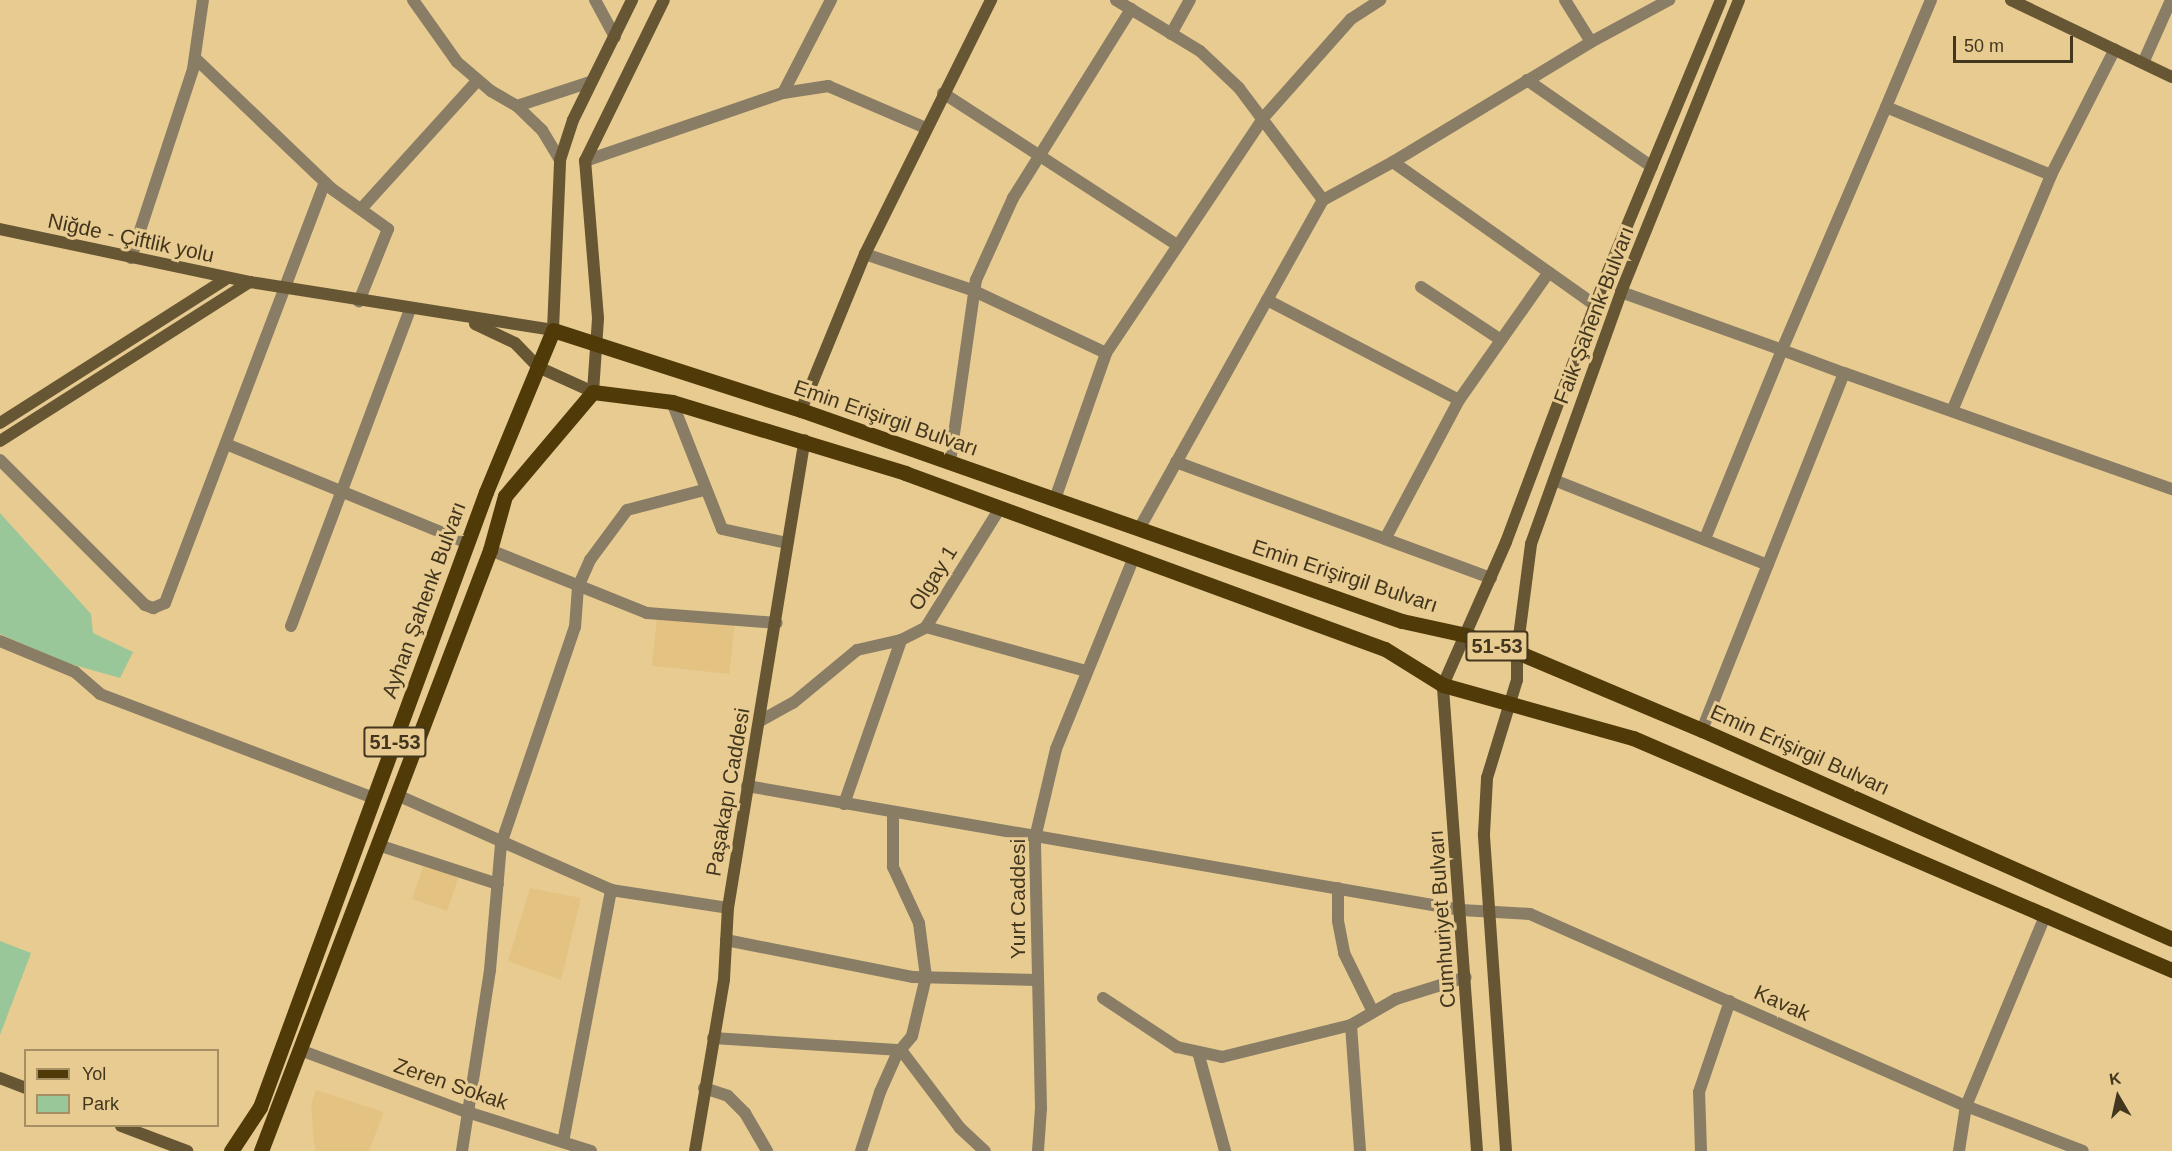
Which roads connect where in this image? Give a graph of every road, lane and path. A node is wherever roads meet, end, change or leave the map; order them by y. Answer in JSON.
{"nodes":[{"id":1,"x":203,"y":0,"type":"edge"},
{"id":2,"x":413,"y":0,"type":"edge"},
{"id":3,"x":595,"y":0,"type":"edge"},
{"id":4,"x":632,"y":0,"type":"edge"},
{"id":5,"x":664,"y":0,"type":"edge"},
{"id":6,"x":831,"y":0,"type":"edge"},
{"id":7,"x":991,"y":0,"type":"edge"},
{"id":8,"x":1116,"y":0,"type":"edge"},
{"id":9,"x":1190,"y":0,"type":"edge"},
{"id":10,"x":1380,"y":0,"type":"edge"},
{"id":11,"x":1565,"y":0,"type":"edge"},
{"id":12,"x":1669,"y":0,"type":"edge"},
{"id":13,"x":1721,"y":0,"type":"edge"},
{"id":14,"x":1739,"y":0,"type":"edge"},
{"id":15,"x":1931,"y":0,"type":"edge"},
{"id":16,"x":2011,"y":0,"type":"edge"},
{"id":17,"x":2171,"y":0,"type":"edge"},
{"id":18,"x":1131,"y":9,"type":"junction"},
{"id":19,"x":1171,"y":34,"type":"junction"},
{"id":20,"x":615,"y":37,"type":"junction"},
{"id":21,"x":1591,"y":42,"type":"junction"},
{"id":22,"x":2115,"y":49,"type":"junction"},
{"id":23,"x":195,"y":57,"type":"junction"},
{"id":24,"x":2143,"y":63,"type":"junction"},
{"id":25,"x":2172,"y":77,"type":"edge"},
{"id":26,"x":478,"y":80,"type":"junction"},
{"id":27,"x":1527,"y":80,"type":"junction"},
{"id":28,"x":590,"y":82,"type":"junction"},
{"id":29,"x":783,"y":93,"type":"junction"},
{"id":30,"x":943,"y":93,"type":"junction"},
{"id":31,"x":517,"y":106,"type":"junction"},
{"id":32,"x":1886,"y":107,"type":"junction"},
{"id":33,"x":1264,"y":117,"type":"junction"},
{"id":34,"x":926,"y":128,"type":"junction"},
{"id":35,"x":1039,"y":155,"type":"junction"},
{"id":36,"x":560,"y":160,"type":"junction"},
{"id":37,"x":585,"y":161,"type":"junction"},
{"id":38,"x":1393,"y":162,"type":"junction"},
{"id":39,"x":1652,"y":167,"type":"junction"},
{"id":40,"x":2051,"y":175,"type":"junction"},
{"id":41,"x":325,"y":182,"type":"junction"},
{"id":42,"x":1323,"y":200,"type":"junction"},
{"id":43,"x":361,"y":209,"type":"junction"},
{"id":44,"x":0,"y":230,"type":"edge"},
{"id":45,"x":1177,"y":244,"type":"junction"},
{"id":46,"x":866,"y":254,"type":"junction"},
{"id":47,"x":131,"y":258,"type":"junction"},
{"id":48,"x":1549,"y":272,"type":"junction"},
{"id":49,"x":228,"y":278,"type":"junction"},
{"id":50,"x":252,"y":283,"type":"junction"},
{"id":51,"x":1421,"y":287,"type":"dead end"},
{"id":52,"x":283,"y":288,"type":"junction"},
{"id":53,"x":972,"y":290,"type":"junction"},
{"id":54,"x":1622,"y":292,"type":"junction"},
{"id":55,"x":1267,"y":300,"type":"junction"},
{"id":56,"x":359,"y":301,"type":"junction"},
{"id":57,"x":1595,"y":305,"type":"junction"},
{"id":58,"x":410,"y":309,"type":"junction"},
{"id":59,"x":463,"y":318,"type":"junction"},
{"id":60,"x":553,"y":330,"type":"junction"},
{"id":61,"x":1502,"y":340,"type":"junction"},
{"id":62,"x":596,"y":344,"type":"junction"},
{"id":63,"x":1782,"y":350,"type":"junction"},
{"id":64,"x":1106,"y":353,"type":"junction"},
{"id":65,"x":538,"y":367,"type":"junction"},
{"id":66,"x":1844,"y":373,"type":"junction"},
{"id":67,"x":592,"y":392,"type":"junction"},
{"id":68,"x":1459,"y":400,"type":"junction"},
{"id":69,"x":672,"y":402,"type":"junction"},
{"id":70,"x":801,"y":410,"type":"junction"},
{"id":71,"x":1952,"y":411,"type":"junction"},
{"id":72,"x":0,"y":423,"type":"edge"},
{"id":73,"x":805,"y":440,"type":"junction"},
{"id":74,"x":0,"y":441,"type":"edge"},
{"id":75,"x":226,"y":444,"type":"junction"},
{"id":76,"x":0,"y":460,"type":"edge"},
{"id":77,"x":950,"y":462,"type":"junction"},
{"id":78,"x":1176,"y":462,"type":"junction"},
{"id":79,"x":1554,"y":480,"type":"junction"},
{"id":80,"x":2172,"y":489,"type":"edge"},
{"id":81,"x":340,"y":490,"type":"junction"},
{"id":82,"x":704,"y":490,"type":"junction"},
{"id":83,"x":1055,"y":499,"type":"junction"},
{"id":84,"x":1000,"y":508,"type":"junction"},
{"id":85,"x":1139,"y":529,"type":"junction"},
{"id":86,"x":1385,"y":539,"type":"junction"},
{"id":87,"x":1705,"y":539,"type":"junction"},
{"id":88,"x":467,"y":543,"type":"junction"},
{"id":89,"x":787,"y":543,"type":"junction"},
{"id":90,"x":490,"y":550,"type":"junction"},
{"id":91,"x":1134,"y":557,"type":"junction"},
{"id":92,"x":1768,"y":565,"type":"junction"},
{"id":93,"x":1491,"y":578,"type":"junction"},
{"id":94,"x":578,"y":587,"type":"junction"},
{"id":95,"x":777,"y":623,"type":"junction"},
{"id":96,"x":291,"y":626,"type":"dead end"},
{"id":97,"x":926,"y":627,"type":"junction"},
{"id":98,"x":1466,"y":635,"type":"junction"},
{"id":99,"x":901,"y":640,"type":"junction"},
{"id":100,"x":0,"y":642,"type":"edge"},
{"id":101,"x":1517,"y":652,"type":"junction"},
{"id":102,"x":1086,"y":671,"type":"junction"},
{"id":103,"x":1443,"y":685,"type":"junction"},
{"id":104,"x":1509,"y":705,"type":"junction"},
{"id":105,"x":760,"y":721,"type":"junction"},
{"id":106,"x":1702,"y":730,"type":"junction"},
{"id":107,"x":747,"y":786,"type":"junction"},
{"id":108,"x":397,"y":795,"type":"junction"},
{"id":109,"x":374,"y":798,"type":"junction"},
{"id":110,"x":844,"y":804,"type":"junction"},
{"id":111,"x":893,"y":812,"type":"junction"},
{"id":112,"x":1035,"y":838,"type":"junction"},
{"id":113,"x":501,"y":844,"type":"junction"},
{"id":114,"x":378,"y":845,"type":"junction"},
{"id":115,"x":498,"y":884,"type":"junction"},
{"id":116,"x":1338,"y":888,"type":"junction"},
{"id":117,"x":611,"y":890,"type":"junction"},
{"id":118,"x":728,"y":908,"type":"junction"},
{"id":119,"x":1461,"y":910,"type":"junction"},
{"id":120,"x":1489,"y":911,"type":"junction"},
{"id":121,"x":2046,"y":914,"type":"junction"},
{"id":122,"x":2172,"y":939,"type":"edge"},
{"id":123,"x":726,"y":940,"type":"junction"},
{"id":124,"x":2172,"y":970,"type":"edge"},
{"id":125,"x":927,"y":977,"type":"junction"},
{"id":126,"x":1466,"y":977,"type":"junction"},
{"id":127,"x":1038,"y":980,"type":"junction"},
{"id":128,"x":1103,"y":998,"type":"dead end"},
{"id":129,"x":1730,"y":1001,"type":"junction"},
{"id":130,"x":1372,"y":1010,"type":"junction"},
{"id":131,"x":1351,"y":1025,"type":"junction"},
{"id":132,"x":712,"y":1038,"type":"junction"},
{"id":133,"x":300,"y":1050,"type":"junction"},
{"id":134,"x":901,"y":1050,"type":"junction"},
{"id":135,"x":1198,"y":1052,"type":"junction"},
{"id":136,"x":0,"y":1078,"type":"edge"},
{"id":137,"x":24,"y":1087,"type":"edge"},
{"id":138,"x":704,"y":1088,"type":"junction"},
{"id":139,"x":1966,"y":1106,"type":"junction"},
{"id":140,"x":467,"y":1112,"type":"junction"},
{"id":141,"x":126,"y":1127,"type":"edge"},
{"id":142,"x":563,"y":1142,"type":"junction"},
{"id":143,"x":187,"y":1151,"type":"edge"},
{"id":144,"x":231,"y":1151,"type":"edge"},
{"id":145,"x":261,"y":1151,"type":"edge"},
{"id":146,"x":462,"y":1151,"type":"edge"},
{"id":147,"x":591,"y":1151,"type":"edge"},
{"id":148,"x":695,"y":1151,"type":"edge"},
{"id":149,"x":767,"y":1151,"type":"edge"},
{"id":150,"x":861,"y":1151,"type":"edge"},
{"id":151,"x":985,"y":1151,"type":"edge"},
{"id":152,"x":1038,"y":1151,"type":"edge"},
{"id":153,"x":1225,"y":1151,"type":"edge"},
{"id":154,"x":1359,"y":1151,"type":"edge"},
{"id":155,"x":1477,"y":1151,"type":"edge"},
{"id":156,"x":1506,"y":1151,"type":"edge"},
{"id":157,"x":1701,"y":1151,"type":"edge"},
{"id":158,"x":1959,"y":1151,"type":"edge"},
{"id":159,"x":2083,"y":1151,"type":"edge"}],
"edges":[{"from":1,"to":23,"type":"street"},
{"from":2,"to":26,"type":"street"},
{"from":3,"to":20,"type":"street"},
{"from":4,"to":20,"type":"main road"},
{"from":5,"to":37,"type":"main road"},
{"from":6,"to":29,"type":"street"},
{"from":7,"to":30,"type":"main road"},
{"from":8,"to":18,"type":"street"},
{"from":9,"to":19,"type":"street"},
{"from":10,"to":33,"type":"street"},
{"from":11,"to":21,"type":"street"},
{"from":12,"to":21,"type":"street"},
{"from":13,"to":39,"type":"main road","name":"Faik Şahenk Bulvarı"},
{"from":14,"to":54,"type":"main road","name":"Faik Şahenk Bulvarı"},
{"from":15,"to":32,"type":"street"},
{"from":16,"to":22,"type":"main road"},
{"from":17,"to":24,"type":"street"},
{"from":18,"to":19,"type":"street"},
{"from":18,"to":35,"type":"street"},
{"from":19,"to":33,"type":"street"},
{"from":20,"to":28,"type":"main road"},
{"from":21,"to":27,"type":"street"},
{"from":22,"to":24,"type":"main road"},
{"from":22,"to":40,"type":"street"},
{"from":23,"to":41,"type":"street"},
{"from":23,"to":47,"type":"street"},
{"from":24,"to":25,"type":"main road"},
{"from":26,"to":31,"type":"street"},
{"from":26,"to":43,"type":"street"},
{"from":27,"to":38,"type":"street"},
{"from":27,"to":39,"type":"street"},
{"from":28,"to":31,"type":"street"},
{"from":28,"to":36,"type":"main road"},
{"from":29,"to":34,"type":"street"},
{"from":29,"to":37,"type":"street"},
{"from":30,"to":34,"type":"main road"},
{"from":30,"to":35,"type":"street"},
{"from":31,"to":36,"type":"street"},
{"from":32,"to":40,"type":"street"},
{"from":32,"to":63,"type":"street"},
{"from":33,"to":42,"type":"street"},
{"from":33,"to":45,"type":"street"},
{"from":34,"to":46,"type":"main road"},
{"from":35,"to":45,"type":"street"},
{"from":35,"to":53,"type":"street"},
{"from":36,"to":60,"type":"main road"},
{"from":37,"to":62,"type":"main road"},
{"from":38,"to":42,"type":"street"},
{"from":38,"to":48,"type":"street"},
{"from":39,"to":57,"type":"main road","name":"Faik Şahenk Bulvarı"},
{"from":40,"to":71,"type":"street"},
{"from":41,"to":43,"type":"street"},
{"from":41,"to":52,"type":"street"},
{"from":42,"to":55,"type":"street"},
{"from":43,"to":56,"type":"street"},
{"from":44,"to":47,"type":"main road","name":"Niğde - Çiftlik yolu"},
{"from":45,"to":64,"type":"street"},
{"from":46,"to":53,"type":"street"},
{"from":46,"to":70,"type":"main road"},
{"from":47,"to":49,"type":"main road","name":"Niğde - Çiftlik yolu"},
{"from":48,"to":57,"type":"street"},
{"from":48,"to":61,"type":"street"},
{"from":49,"to":50,"type":"main road","name":"Niğde - Çiftlik yolu"},
{"from":49,"to":72,"type":"main road"},
{"from":50,"to":52,"type":"main road","name":"Niğde - Çiftlik yolu"},
{"from":50,"to":74,"type":"main road"},
{"from":51,"to":61,"type":"street"},
{"from":52,"to":56,"type":"main road","name":"Niğde - Çiftlik yolu"},
{"from":52,"to":75,"type":"street"},
{"from":53,"to":64,"type":"street"},
{"from":53,"to":77,"type":"street"},
{"from":54,"to":63,"type":"street"},
{"from":54,"to":79,"type":"main road","name":"Faik Şahenk Bulvarı"},
{"from":55,"to":68,"type":"street"},
{"from":55,"to":78,"type":"street"},
{"from":56,"to":58,"type":"main road","name":"Niğde - Çiftlik yolu"},
{"from":57,"to":93,"type":"main road","name":"Faik Şahenk Bulvarı"},
{"from":58,"to":59,"type":"main road","name":"Niğde - Çiftlik yolu"},
{"from":58,"to":81,"type":"street"},
{"from":59,"to":60,"type":"main road"},
{"from":59,"to":65,"type":"main road"},
{"from":60,"to":62,"type":"main road","name":"Emin Erişirgil Bulvarı","number":"51-53"},
{"from":60,"to":65,"type":"main road","name":"Ayhan Şahenk Bulvarı","number":"51-53"},
{"from":61,"to":68,"type":"street"},
{"from":62,"to":67,"type":"main road"},
{"from":62,"to":70,"type":"main road","name":"Emin Erişirgil Bulvarı","number":"51-53"},
{"from":63,"to":66,"type":"street"},
{"from":63,"to":87,"type":"street"},
{"from":64,"to":83,"type":"street"},
{"from":65,"to":67,"type":"main road"},
{"from":65,"to":88,"type":"main road","name":"Ayhan Şahenk Bulvarı","number":"51-53"},
{"from":66,"to":71,"type":"street"},
{"from":66,"to":92,"type":"street"},
{"from":67,"to":69,"type":"main road","number":"51-53"},
{"from":67,"to":90,"type":"main road","name":"Ayhan Şahenk Bulvarı","number":"51-53"},
{"from":68,"to":86,"type":"street"},
{"from":69,"to":73,"type":"main road","number":"51-53"},
{"from":69,"to":82,"type":"street"},
{"from":70,"to":77,"type":"main road","name":"Emin Erişirgil Bulvarı","number":"51-53"},
{"from":71,"to":80,"type":"street"},
{"from":73,"to":84,"type":"main road","number":"51-53"},
{"from":73,"to":89,"type":"main road","name":"Paşakapı Caddesi"},
{"from":75,"to":76,"type":"street"},
{"from":75,"to":81,"type":"street"},
{"from":77,"to":83,"type":"main road","name":"Emin Erişirgil Bulvarı","number":"51-53"},
{"from":78,"to":85,"type":"street"},
{"from":78,"to":86,"type":"street"},
{"from":79,"to":87,"type":"street"},
{"from":79,"to":101,"type":"main road","name":"Faik Şahenk Bulvarı"},
{"from":81,"to":88,"type":"street"},
{"from":81,"to":96,"type":"street"},
{"from":82,"to":89,"type":"street"},
{"from":82,"to":94,"type":"street"},
{"from":83,"to":85,"type":"main road","name":"Emin Erişirgil Bulvarı","number":"51-53"},
{"from":84,"to":91,"type":"main road","number":"51-53"},
{"from":84,"to":97,"type":"street","name":"Olgay 1"},
{"from":85,"to":98,"type":"main road","name":"Emin Erişirgil Bulvarı","number":"51-53"},
{"from":86,"to":93,"type":"street"},
{"from":87,"to":92,"type":"street"},
{"from":88,"to":109,"type":"main road","name":"Ayhan Şahenk Bulvarı","number":"51-53"},
{"from":89,"to":95,"type":"main road","name":"Paşakapı Caddesi"},
{"from":90,"to":94,"type":"street"},
{"from":90,"to":108,"type":"main road","name":"Ayhan Şahenk Bulvarı","number":"51-53"},
{"from":91,"to":102,"type":"street","name":"Yurt Caddesi"},
{"from":91,"to":103,"type":"main road","number":"51-53"},
{"from":92,"to":106,"type":"street"},
{"from":93,"to":98,"type":"main road","name":"Faik Şahenk Bulvarı"},
{"from":94,"to":95,"type":"street"},
{"from":94,"to":113,"type":"street"},
{"from":95,"to":105,"type":"main road","name":"Paşakapı Caddesi"},
{"from":97,"to":99,"type":"street","name":"Olgay 1"},
{"from":97,"to":102,"type":"street"},
{"from":98,"to":101,"type":"main road","name":"Emin Erişirgil Bulvarı","number":"51-53"},
{"from":98,"to":103,"type":"main road","name":"Faik Şahenk Bulvarı"},
{"from":99,"to":105,"type":"street","name":"Olgay 1"},
{"from":99,"to":110,"type":"street"},
{"from":100,"to":109,"type":"street"},
{"from":101,"to":104,"type":"main road","name":"Faik Şahenk Bulvarı"},
{"from":101,"to":106,"type":"main road","name":"Emin Erişirgil Bulvarı","number":"51-53"},
{"from":102,"to":112,"type":"street","name":"Yurt Caddesi"},
{"from":103,"to":104,"type":"main road","number":"51-53"},
{"from":103,"to":119,"type":"main road","name":"Cumhuriyet Bulvarı"},
{"from":104,"to":120,"type":"main road"},
{"from":104,"to":121,"type":"main road","number":"51-53"},
{"from":105,"to":107,"type":"main road","name":"Paşakapı Caddesi"},
{"from":106,"to":122,"type":"main road","name":"Emin Erişirgil Bulvarı","number":"51-53"},
{"from":107,"to":110,"type":"street","name":"Kavak"},
{"from":107,"to":118,"type":"main road","name":"Paşakapı Caddesi"},
{"from":108,"to":113,"type":"street"},
{"from":108,"to":114,"type":"main road","name":"Ayhan Şahenk Bulvarı","number":"51-53"},
{"from":109,"to":144,"type":"main road","name":"Ayhan Şahenk Bulvarı","number":"51-53"},
{"from":110,"to":111,"type":"street","name":"Kavak"},
{"from":111,"to":112,"type":"street","name":"Kavak"},
{"from":111,"to":125,"type":"street"},
{"from":112,"to":116,"type":"street","name":"Kavak"},
{"from":112,"to":127,"type":"street","name":"Yurt Caddesi"},
{"from":113,"to":115,"type":"street"},
{"from":113,"to":117,"type":"street"},
{"from":114,"to":115,"type":"street"},
{"from":114,"to":133,"type":"main road","name":"Ayhan Şahenk Bulvarı","number":"51-53"},
{"from":115,"to":140,"type":"street"},
{"from":116,"to":119,"type":"street","name":"Kavak"},
{"from":116,"to":130,"type":"street"},
{"from":117,"to":118,"type":"street"},
{"from":117,"to":142,"type":"street"},
{"from":118,"to":123,"type":"main road","name":"Paşakapı Caddesi"},
{"from":119,"to":120,"type":"street","name":"Kavak"},
{"from":119,"to":126,"type":"main road","name":"Cumhuriyet Bulvarı"},
{"from":120,"to":129,"type":"street","name":"Kavak"},
{"from":120,"to":156,"type":"main road"},
{"from":121,"to":124,"type":"main road","number":"51-53"},
{"from":121,"to":139,"type":"street"},
{"from":123,"to":125,"type":"street"},
{"from":123,"to":132,"type":"main road","name":"Paşakapı Caddesi"},
{"from":125,"to":127,"type":"street"},
{"from":125,"to":134,"type":"street"},
{"from":126,"to":130,"type":"street"},
{"from":126,"to":155,"type":"main road","name":"Cumhuriyet Bulvarı"},
{"from":127,"to":152,"type":"street","name":"Yurt Caddesi"},
{"from":128,"to":135,"type":"street"},
{"from":129,"to":139,"type":"street","name":"Kavak"},
{"from":129,"to":157,"type":"street"},
{"from":130,"to":131,"type":"street"},
{"from":131,"to":135,"type":"street"},
{"from":131,"to":154,"type":"street"},
{"from":132,"to":134,"type":"street"},
{"from":132,"to":138,"type":"main road","name":"Paşakapı Caddesi"},
{"from":133,"to":140,"type":"street","name":"Zeren Sokak"},
{"from":133,"to":145,"type":"main road","name":"Ayhan Şahenk Bulvarı","number":"51-53"},
{"from":134,"to":150,"type":"street"},
{"from":134,"to":151,"type":"street"},
{"from":135,"to":153,"type":"street"},
{"from":136,"to":137,"type":"main road"},
{"from":138,"to":148,"type":"main road","name":"Paşakapı Caddesi"},
{"from":138,"to":149,"type":"street"},
{"from":139,"to":158,"type":"street"},
{"from":139,"to":159,"type":"street","name":"Kavak"},
{"from":140,"to":142,"type":"street","name":"Zeren Sokak"},
{"from":140,"to":146,"type":"street"},
{"from":141,"to":143,"type":"main road"},
{"from":142,"to":147,"type":"street","name":"Zeren Sokak"}]}
